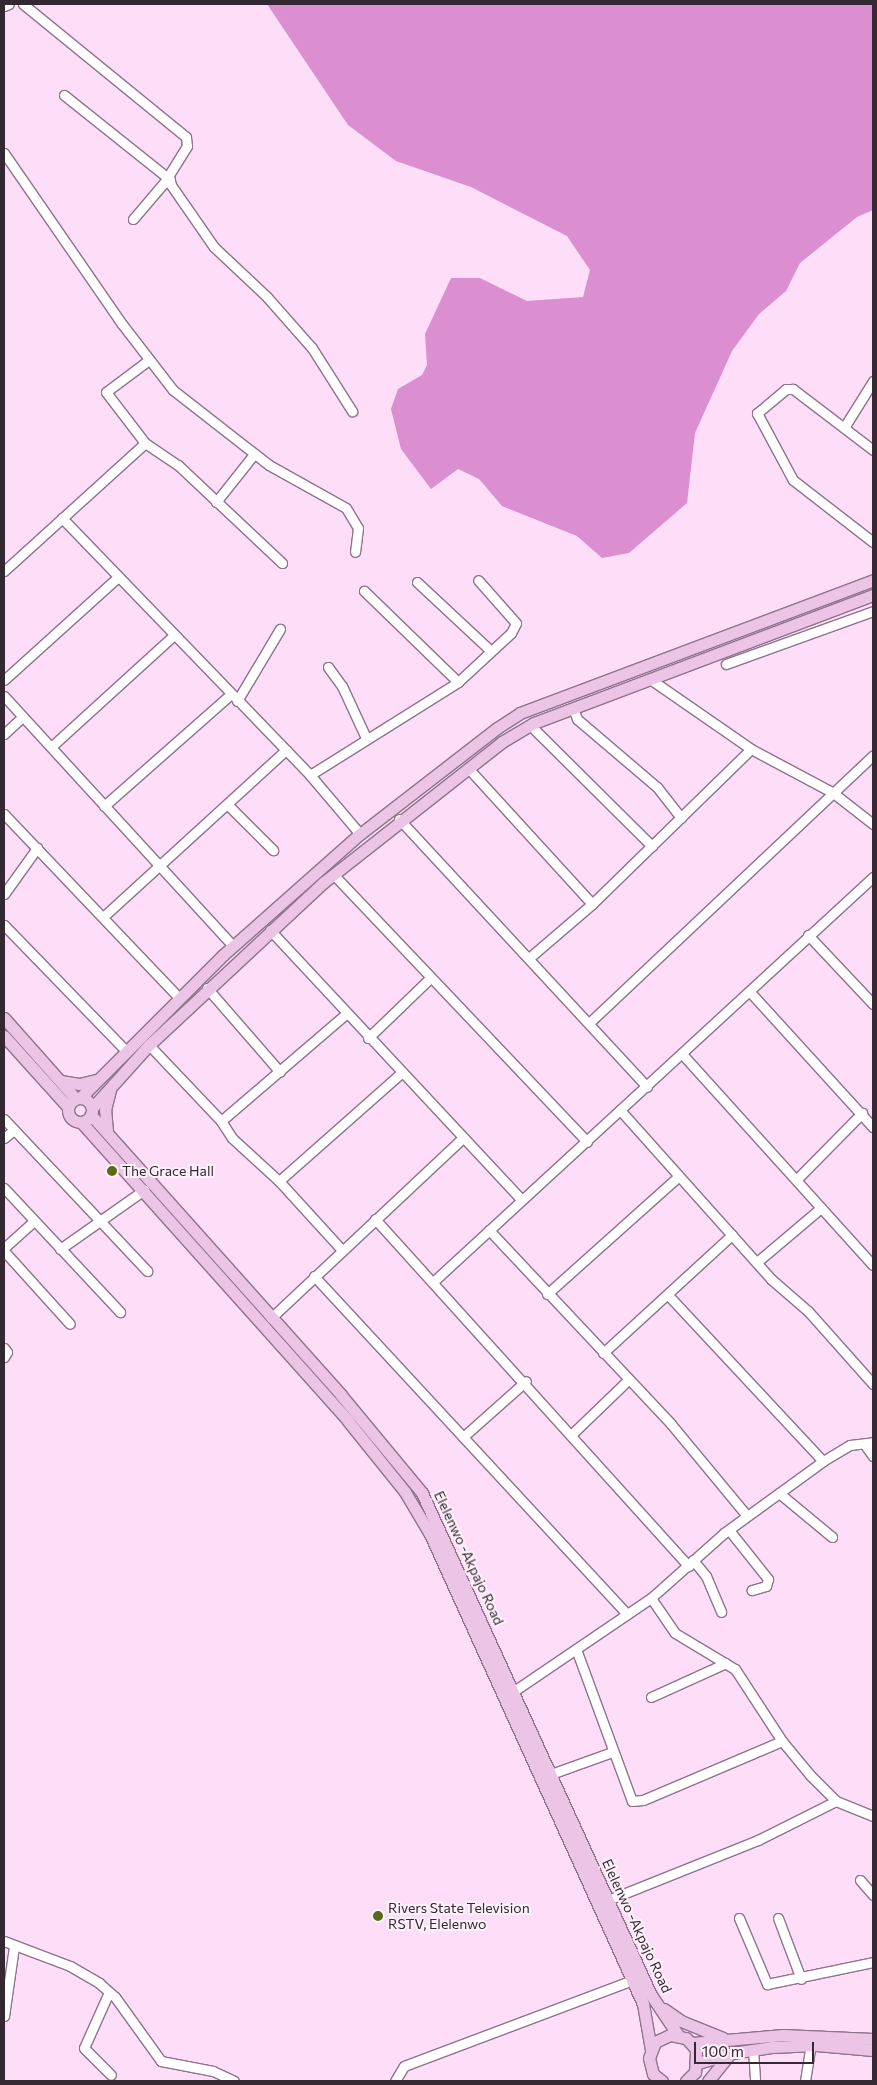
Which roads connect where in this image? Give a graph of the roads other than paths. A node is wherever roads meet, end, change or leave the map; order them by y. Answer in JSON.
{"nodes":[{"id":1,"x":9,"y":4,"type":"edge"},
{"id":2,"x":23,"y":4,"type":"edge"},
{"id":3,"x":4,"y":6,"type":"edge"},
{"id":4,"x":64,"y":95,"type":"dead end"},
{"id":5,"x":4,"y":153,"type":"edge"},
{"id":6,"x":168,"y":178,"type":"junction"},
{"id":7,"x":133,"y":219,"type":"dead end"},
{"id":8,"x":149,"y":360,"type":"junction"},
{"id":9,"x":873,"y":380,"type":"edge"},
{"id":10,"x":352,"y":411,"type":"dead end"},
{"id":11,"x":845,"y":426,"type":"junction"},
{"id":12,"x":144,"y":443,"type":"junction"},
{"id":13,"x":873,"y":450,"type":"edge"},
{"id":14,"x":254,"y":454,"type":"junction"},
{"id":15,"x":216,"y":502,"type":"junction"},
{"id":16,"x":62,"y":518,"type":"junction"},
{"id":17,"x":873,"y":542,"type":"edge"},
{"id":18,"x":355,"y":552,"type":"dead end"},
{"id":19,"x":282,"y":563,"type":"dead end"},
{"id":20,"x":4,"y":571,"type":"edge"},
{"id":21,"x":116,"y":578,"type":"junction"},
{"id":22,"x":478,"y":580,"type":"dead end"},
{"id":23,"x":873,"y":580,"type":"edge"},
{"id":24,"x":416,"y":582,"type":"dead end"},
{"id":25,"x":364,"y":591,"type":"dead end"},
{"id":26,"x":873,"y":596,"type":"edge"},
{"id":27,"x":873,"y":611,"type":"edge"},
{"id":28,"x":280,"y":628,"type":"dead end"},
{"id":29,"x":174,"y":635,"type":"junction"},
{"id":30,"x":490,"y":650,"type":"junction"},
{"id":31,"x":726,"y":664,"type":"dead end"},
{"id":32,"x":328,"y":667,"type":"dead end"},
{"id":33,"x":650,"y":679,"type":"junction"},
{"id":34,"x":4,"y":680,"type":"edge"},
{"id":35,"x":458,"y":682,"type":"junction"},
{"id":36,"x":4,"y":696,"type":"edge"},
{"id":37,"x":234,"y":698,"type":"junction"},
{"id":38,"x":573,"y":708,"type":"junction"},
{"id":39,"x":22,"y":717,"type":"junction"},
{"id":40,"x":530,"y":725,"type":"junction"},
{"id":41,"x":4,"y":734,"type":"edge"},
{"id":42,"x":366,"y":738,"type":"junction"},
{"id":43,"x":51,"y":747,"type":"junction"},
{"id":44,"x":751,"y":749,"type":"junction"},
{"id":45,"x":286,"y":750,"type":"junction"},
{"id":46,"x":873,"y":755,"type":"edge"},
{"id":47,"x":468,"y":768,"type":"junction"},
{"id":48,"x":310,"y":775,"type":"junction"},
{"id":49,"x":832,"y":792,"type":"junction"},
{"id":50,"x":228,"y":805,"type":"junction"},
{"id":51,"x":104,"y":806,"type":"junction"},
{"id":52,"x":4,"y":814,"type":"edge"},
{"id":53,"x":681,"y":818,"type":"junction"},
{"id":54,"x":399,"y":819,"type":"junction"},
{"id":55,"x":873,"y":824,"type":"edge"},
{"id":56,"x":360,"y":834,"type":"junction"},
{"id":57,"x":652,"y":846,"type":"junction"},
{"id":58,"x":37,"y":848,"type":"junction"},
{"id":59,"x":273,"y":850,"type":"dead end"},
{"id":60,"x":161,"y":863,"type":"junction"},
{"id":61,"x":333,"y":874,"type":"junction"},
{"id":62,"x":872,"y":882,"type":"edge"},
{"id":63,"x":4,"y":894,"type":"edge"},
{"id":64,"x":592,"y":904,"type":"junction"},
{"id":65,"x":103,"y":917,"type":"junction"},
{"id":66,"x":4,"y":925,"type":"edge"},
{"id":67,"x":270,"y":930,"type":"junction"},
{"id":68,"x":808,"y":935,"type":"junction"},
{"id":69,"x":233,"y":946,"type":"junction"},
{"id":70,"x":529,"y":958,"type":"junction"},
{"id":71,"x":429,"y":979,"type":"junction"},
{"id":72,"x":207,"y":988,"type":"junction"},
{"id":73,"x":750,"y":992,"type":"junction"},
{"id":74,"x":179,"y":998,"type":"junction"},
{"id":75,"x":873,"y":1004,"type":"edge"},
{"id":76,"x":346,"y":1014,"type":"junction"},
{"id":77,"x":4,"y":1018,"type":"edge"},
{"id":78,"x":589,"y":1023,"type":"junction"},
{"id":79,"x":4,"y":1036,"type":"edge"},
{"id":80,"x":368,"y":1038,"type":"junction"},
{"id":81,"x":149,"y":1045,"type":"junction"},
{"id":82,"x":126,"y":1051,"type":"junction"},
{"id":83,"x":684,"y":1055,"type":"junction"},
{"id":84,"x":280,"y":1072,"type":"junction"},
{"id":85,"x":402,"y":1072,"type":"junction"},
{"id":86,"x":96,"y":1080,"type":"junction"},
{"id":87,"x":60,"y":1081,"type":"junction"},
{"id":88,"x":111,"y":1086,"type":"junction"},
{"id":89,"x":647,"y":1087,"type":"junction"},
{"id":90,"x":75,"y":1101,"type":"junction"},
{"id":91,"x":620,"y":1110,"type":"junction"},
{"id":92,"x":92,"y":1111,"type":"junction"},
{"id":93,"x":862,"y":1113,"type":"junction"},
{"id":94,"x":4,"y":1119,"type":"edge"},
{"id":95,"x":221,"y":1121,"type":"junction"},
{"id":96,"x":82,"y":1123,"type":"junction"},
{"id":97,"x":873,"y":1127,"type":"edge"},
{"id":98,"x":14,"y":1130,"type":"junction"},
{"id":99,"x":106,"y":1131,"type":"junction"},
{"id":100,"x":4,"y":1138,"type":"edge"},
{"id":101,"x":463,"y":1138,"type":"junction"},
{"id":102,"x":587,"y":1142,"type":"junction"},
{"id":103,"x":678,"y":1177,"type":"junction"},
{"id":104,"x":797,"y":1179,"type":"junction"},
{"id":105,"x":279,"y":1181,"type":"junction"},
{"id":106,"x":4,"y":1188,"type":"edge"},
{"id":107,"x":144,"y":1190,"type":"junction"},
{"id":108,"x":521,"y":1199,"type":"junction"},
{"id":109,"x":822,"y":1208,"type":"junction"},
{"id":110,"x":376,"y":1219,"type":"junction"},
{"id":111,"x":34,"y":1221,"type":"junction"},
{"id":112,"x":99,"y":1221,"type":"junction"},
{"id":113,"x":488,"y":1230,"type":"junction"},
{"id":114,"x":732,"y":1235,"type":"junction"},
{"id":115,"x":4,"y":1249,"type":"edge"},
{"id":116,"x":60,"y":1249,"type":"junction"},
{"id":117,"x":342,"y":1250,"type":"junction"},
{"id":118,"x":756,"y":1262,"type":"junction"},
{"id":119,"x":873,"y":1265,"type":"edge"},
{"id":120,"x":147,"y":1271,"type":"dead end"},
{"id":121,"x":314,"y":1276,"type":"junction"},
{"id":122,"x":434,"y":1281,"type":"junction"},
{"id":123,"x":547,"y":1294,"type":"junction"},
{"id":124,"x":668,"y":1295,"type":"junction"},
{"id":125,"x":120,"y":1312,"type":"dead end"},
{"id":126,"x":271,"y":1318,"type":"junction"},
{"id":127,"x":70,"y":1324,"type":"dead end"},
{"id":128,"x":4,"y":1348,"type":"edge"},
{"id":129,"x":603,"y":1353,"type":"junction"},
{"id":130,"x":4,"y":1357,"type":"edge"},
{"id":131,"x":628,"y":1380,"type":"junction"},
{"id":132,"x":526,"y":1381,"type":"junction"},
{"id":133,"x":873,"y":1384,"type":"edge"},
{"id":134,"x":573,"y":1433,"type":"junction"},
{"id":135,"x":463,"y":1437,"type":"junction"},
{"id":136,"x":869,"y":1444,"type":"edge"},
{"id":137,"x":873,"y":1456,"type":"edge"},
{"id":138,"x":823,"y":1461,"type":"junction"},
{"id":139,"x":779,"y":1493,"type":"junction"},
{"id":140,"x":747,"y":1516,"type":"junction"},
{"id":141,"x":729,"y":1530,"type":"junction"},
{"id":142,"x":832,"y":1537,"type":"dead end"},
{"id":143,"x":691,"y":1563,"type":"junction"},
{"id":144,"x":752,"y":1590,"type":"dead end"},
{"id":145,"x":651,"y":1598,"type":"junction"},
{"id":146,"x":721,"y":1612,"type":"dead end"},
{"id":147,"x":627,"y":1614,"type":"junction"},
{"id":148,"x":576,"y":1650,"type":"junction"},
{"id":149,"x":726,"y":1663,"type":"junction"},
{"id":150,"x":514,"y":1691,"type":"junction"},
{"id":151,"x":651,"y":1697,"type":"dead end"},
{"id":152,"x":782,"y":1742,"type":"junction"},
{"id":153,"x":612,"y":1752,"type":"junction"},
{"id":154,"x":551,"y":1774,"type":"junction"},
{"id":155,"x":836,"y":1801,"type":"junction"},
{"id":156,"x":873,"y":1816,"type":"edge"},
{"id":157,"x":860,"y":1880,"type":"dead end"},
{"id":158,"x":873,"y":1895,"type":"edge"},
{"id":159,"x":608,"y":1900,"type":"junction"},
{"id":160,"x":739,"y":1918,"type":"dead end"},
{"id":161,"x":778,"y":1918,"type":"dead end"},
{"id":162,"x":4,"y":1941,"type":"edge"},
{"id":163,"x":14,"y":1947,"type":"junction"},
{"id":164,"x":873,"y":1962,"type":"edge"},
{"id":165,"x":801,"y":1979,"type":"junction"},
{"id":166,"x":632,"y":1980,"type":"junction"},
{"id":167,"x":109,"y":1992,"type":"junction"},
{"id":168,"x":651,"y":1996,"type":"junction"},
{"id":169,"x":4,"y":2016,"type":"edge"},
{"id":170,"x":678,"y":2035,"type":"junction"},
{"id":171,"x":873,"y":2039,"type":"edge"},
{"id":172,"x":730,"y":2040,"type":"junction"},
{"id":173,"x":692,"y":2043,"type":"junction"},
{"id":174,"x":811,"y":2045,"type":"junction"},
{"id":175,"x":651,"y":2050,"type":"junction"},
{"id":176,"x":753,"y":2050,"type":"junction"},
{"id":177,"x":873,"y":2050,"type":"edge"},
{"id":178,"x":732,"y":2053,"type":"junction"},
{"id":179,"x":698,"y":2063,"type":"junction"},
{"id":180,"x":111,"y":2074,"type":"dead end"},
{"id":181,"x":217,"y":2077,"type":"edge"},
{"id":182,"x":689,"y":2080,"type":"edge"},
{"id":183,"x":234,"y":2081,"type":"edge"},
{"id":184,"x":396,"y":2081,"type":"edge"},
{"id":185,"x":662,"y":2081,"type":"edge"},
{"id":186,"x":708,"y":2081,"type":"edge"},
{"id":187,"x":754,"y":2081,"type":"edge"},
{"id":188,"x":805,"y":2081,"type":"edge"}],
"edges":[{"from":1,"to":3,"type":"street"},
{"from":2,"to":6,"type":"street"},
{"from":4,"to":6,"type":"street"},
{"from":5,"to":8,"type":"street"},
{"from":6,"to":7,"type":"street"},
{"from":6,"to":10,"type":"street"},
{"from":8,"to":12,"type":"street"},
{"from":8,"to":14,"type":"street"},
{"from":9,"to":11,"type":"street"},
{"from":11,"to":13,"type":"street"},
{"from":11,"to":17,"type":"street"},
{"from":12,"to":15,"type":"street"},
{"from":12,"to":16,"type":"street"},
{"from":14,"to":15,"type":"street"},
{"from":14,"to":18,"type":"street"},
{"from":15,"to":19,"type":"street"},
{"from":16,"to":20,"type":"street"},
{"from":16,"to":21,"type":"street"},
{"from":21,"to":29,"type":"street"},
{"from":21,"to":34,"type":"street"},
{"from":22,"to":30,"type":"street"},
{"from":23,"to":56,"type":"main road"},
{"from":24,"to":30,"type":"street"},
{"from":25,"to":35,"type":"street"},
{"from":26,"to":33,"type":"main road"},
{"from":27,"to":31,"type":"street"},
{"from":28,"to":37,"type":"street"},
{"from":29,"to":37,"type":"street"},
{"from":29,"to":43,"type":"street"},
{"from":30,"to":35,"type":"street"},
{"from":32,"to":42,"type":"street"},
{"from":33,"to":38,"type":"main road"},
{"from":33,"to":44,"type":"street"},
{"from":35,"to":42,"type":"street"},
{"from":36,"to":39,"type":"street"},
{"from":37,"to":45,"type":"street"},
{"from":37,"to":51,"type":"street"},
{"from":38,"to":40,"type":"main road"},
{"from":38,"to":53,"type":"street"},
{"from":39,"to":41,"type":"street"},
{"from":39,"to":43,"type":"street"},
{"from":40,"to":47,"type":"main road"},
{"from":40,"to":57,"type":"street"},
{"from":42,"to":48,"type":"street"},
{"from":43,"to":51,"type":"street"},
{"from":44,"to":49,"type":"street"},
{"from":44,"to":53,"type":"street"},
{"from":45,"to":48,"type":"street"},
{"from":45,"to":50,"type":"street"},
{"from":46,"to":49,"type":"street"},
{"from":47,"to":54,"type":"main road"},
{"from":47,"to":64,"type":"street"},
{"from":48,"to":56,"type":"street"},
{"from":49,"to":55,"type":"street"},
{"from":49,"to":78,"type":"street"},
{"from":50,"to":59,"type":"street"},
{"from":50,"to":60,"type":"street"},
{"from":51,"to":60,"type":"street"},
{"from":52,"to":58,"type":"street"},
{"from":53,"to":57,"type":"street"},
{"from":54,"to":61,"type":"main road"},
{"from":54,"to":70,"type":"street"},
{"from":56,"to":69,"type":"main road"},
{"from":57,"to":64,"type":"street"},
{"from":58,"to":63,"type":"street"},
{"from":58,"to":65,"type":"street"},
{"from":60,"to":65,"type":"street"},
{"from":60,"to":69,"type":"street"},
{"from":61,"to":67,"type":"main road"},
{"from":61,"to":71,"type":"street"},
{"from":62,"to":68,"type":"street"},
{"from":64,"to":70,"type":"street"},
{"from":65,"to":74,"type":"street"},
{"from":66,"to":82,"type":"street"},
{"from":67,"to":72,"type":"main road"},
{"from":67,"to":76,"type":"street"},
{"from":68,"to":73,"type":"street"},
{"from":68,"to":75,"type":"street"},
{"from":69,"to":74,"type":"main road"},
{"from":70,"to":78,"type":"street"},
{"from":71,"to":80,"type":"street"},
{"from":71,"to":102,"type":"street"},
{"from":72,"to":81,"type":"main road"},
{"from":72,"to":84,"type":"street"},
{"from":73,"to":83,"type":"street"},
{"from":73,"to":93,"type":"street"},
{"from":74,"to":82,"type":"main road"},
{"from":76,"to":80,"type":"street"},
{"from":76,"to":84,"type":"street"},
{"from":77,"to":87,"type":"main road"},
{"from":78,"to":89,"type":"street"},
{"from":79,"to":90,"type":"main road"},
{"from":80,"to":85,"type":"street"},
{"from":81,"to":88,"type":"main road"},
{"from":81,"to":95,"type":"street"},
{"from":82,"to":86,"type":"main road"},
{"from":83,"to":89,"type":"street"},
{"from":83,"to":104,"type":"street"},
{"from":84,"to":95,"type":"street"},
{"from":85,"to":101,"type":"street"},
{"from":85,"to":105,"type":"street"},
{"from":86,"to":87,"type":"main road"},
{"from":86,"to":90,"type":"main road"},
{"from":87,"to":90,"type":"main road"},
{"from":88,"to":92,"type":"main road"},
{"from":88,"to":99,"type":"main road"},
{"from":89,"to":91,"type":"street"},
{"from":90,"to":92,"type":"main road","name":"Elelenwo -Akpajo Road"},
{"from":90,"to":96,"type":"main road","name":"Elelenwo -Akpajo Road"},
{"from":91,"to":102,"type":"street"},
{"from":91,"to":103,"type":"street"},
{"from":92,"to":96,"type":"main road"},
{"from":92,"to":99,"type":"main road","name":"Elelenwo -Akpajo Road"},
{"from":93,"to":97,"type":"street"},
{"from":93,"to":104,"type":"street"},
{"from":94,"to":98,"type":"street"},
{"from":95,"to":105,"type":"street"},
{"from":96,"to":107,"type":"main road","name":"Elelenwo -Akpajo Road"},
{"from":98,"to":100,"type":"street"},
{"from":98,"to":112,"type":"street"},
{"from":99,"to":126,"type":"main road","name":"Elelenwo -Akpajo Road"},
{"from":101,"to":108,"type":"street"},
{"from":101,"to":110,"type":"street"},
{"from":102,"to":108,"type":"street"},
{"from":103,"to":114,"type":"street"},
{"from":103,"to":123,"type":"street"},
{"from":104,"to":109,"type":"street"},
{"from":105,"to":117,"type":"street"},
{"from":106,"to":111,"type":"street"},
{"from":107,"to":112,"type":"street"},
{"from":107,"to":166,"type":"main road","name":"Elelenwo -Akpajo Road"},
{"from":108,"to":113,"type":"street"},
{"from":109,"to":118,"type":"street"},
{"from":109,"to":119,"type":"street"},
{"from":110,"to":117,"type":"street"},
{"from":110,"to":122,"type":"street"},
{"from":111,"to":115,"type":"street"},
{"from":111,"to":116,"type":"street"},
{"from":112,"to":116,"type":"street"},
{"from":112,"to":120,"type":"street"},
{"from":113,"to":122,"type":"street"},
{"from":113,"to":123,"type":"street"},
{"from":114,"to":118,"type":"street"},
{"from":114,"to":124,"type":"street"},
{"from":115,"to":127,"type":"street"},
{"from":116,"to":125,"type":"street"},
{"from":117,"to":121,"type":"street"},
{"from":118,"to":133,"type":"street"},
{"from":121,"to":126,"type":"street"},
{"from":121,"to":135,"type":"street"},
{"from":122,"to":132,"type":"street"},
{"from":123,"to":129,"type":"street"},
{"from":124,"to":129,"type":"street"},
{"from":124,"to":138,"type":"street"},
{"from":126,"to":150,"type":"main road","name":"Elelenwo -Akpajo Road"},
{"from":128,"to":130,"type":"street"},
{"from":129,"to":131,"type":"street"},
{"from":131,"to":134,"type":"street"},
{"from":131,"to":140,"type":"street"},
{"from":132,"to":134,"type":"street"},
{"from":132,"to":135,"type":"street"},
{"from":134,"to":143,"type":"street"},
{"from":135,"to":147,"type":"street"},
{"from":136,"to":137,"type":"street"},
{"from":136,"to":138,"type":"street"},
{"from":138,"to":139,"type":"street"},
{"from":139,"to":140,"type":"street"},
{"from":139,"to":142,"type":"street"},
{"from":140,"to":141,"type":"street"},
{"from":141,"to":143,"type":"street"},
{"from":141,"to":144,"type":"street"},
{"from":143,"to":145,"type":"street"},
{"from":143,"to":146,"type":"street"},
{"from":145,"to":147,"type":"street"},
{"from":145,"to":149,"type":"street"},
{"from":147,"to":148,"type":"street"},
{"from":148,"to":150,"type":"street"},
{"from":148,"to":153,"type":"street"},
{"from":149,"to":151,"type":"street"},
{"from":149,"to":152,"type":"street"},
{"from":150,"to":154,"type":"main road","name":"Elelenwo -Akpajo Road"},
{"from":152,"to":153,"type":"street"},
{"from":152,"to":155,"type":"street"},
{"from":153,"to":154,"type":"street"},
{"from":154,"to":159,"type":"main road","name":"Elelenwo -Akpajo Road"},
{"from":155,"to":156,"type":"street"},
{"from":155,"to":159,"type":"street"},
{"from":157,"to":158,"type":"street"},
{"from":159,"to":168,"type":"main road","name":"Elelenwo -Akpajo Road"},
{"from":160,"to":165,"type":"street"},
{"from":161,"to":165,"type":"street"},
{"from":162,"to":163,"type":"street"},
{"from":163,"to":167,"type":"street"},
{"from":163,"to":169,"type":"street"},
{"from":164,"to":165,"type":"street"},
{"from":166,"to":175,"type":"main road","name":"Elelenwo -Akpajo Road"},
{"from":166,"to":184,"type":"street"},
{"from":167,"to":180,"type":"street"},
{"from":167,"to":181,"type":"street"},
{"from":168,"to":170,"type":"main road","name":"Elelenwo -Akpajo Road"},
{"from":168,"to":172,"type":"main road"},
{"from":170,"to":173,"type":"main road"},
{"from":170,"to":175,"type":"main road"},
{"from":171,"to":172,"type":"main road"},
{"from":172,"to":173,"type":"main road"},
{"from":173,"to":179,"type":"main road"},
{"from":174,"to":176,"type":"main road"},
{"from":174,"to":177,"type":"main road"},
{"from":174,"to":188,"type":"street"},
{"from":175,"to":185,"type":"main road","name":"Elelenwo -Akpajo Road"},
{"from":176,"to":178,"type":"main road"},
{"from":176,"to":187,"type":"street"},
{"from":178,"to":179,"type":"main road"},
{"from":178,"to":186,"type":"main road"},
{"from":179,"to":182,"type":"main road"},
{"from":181,"to":183,"type":"street"}]}
